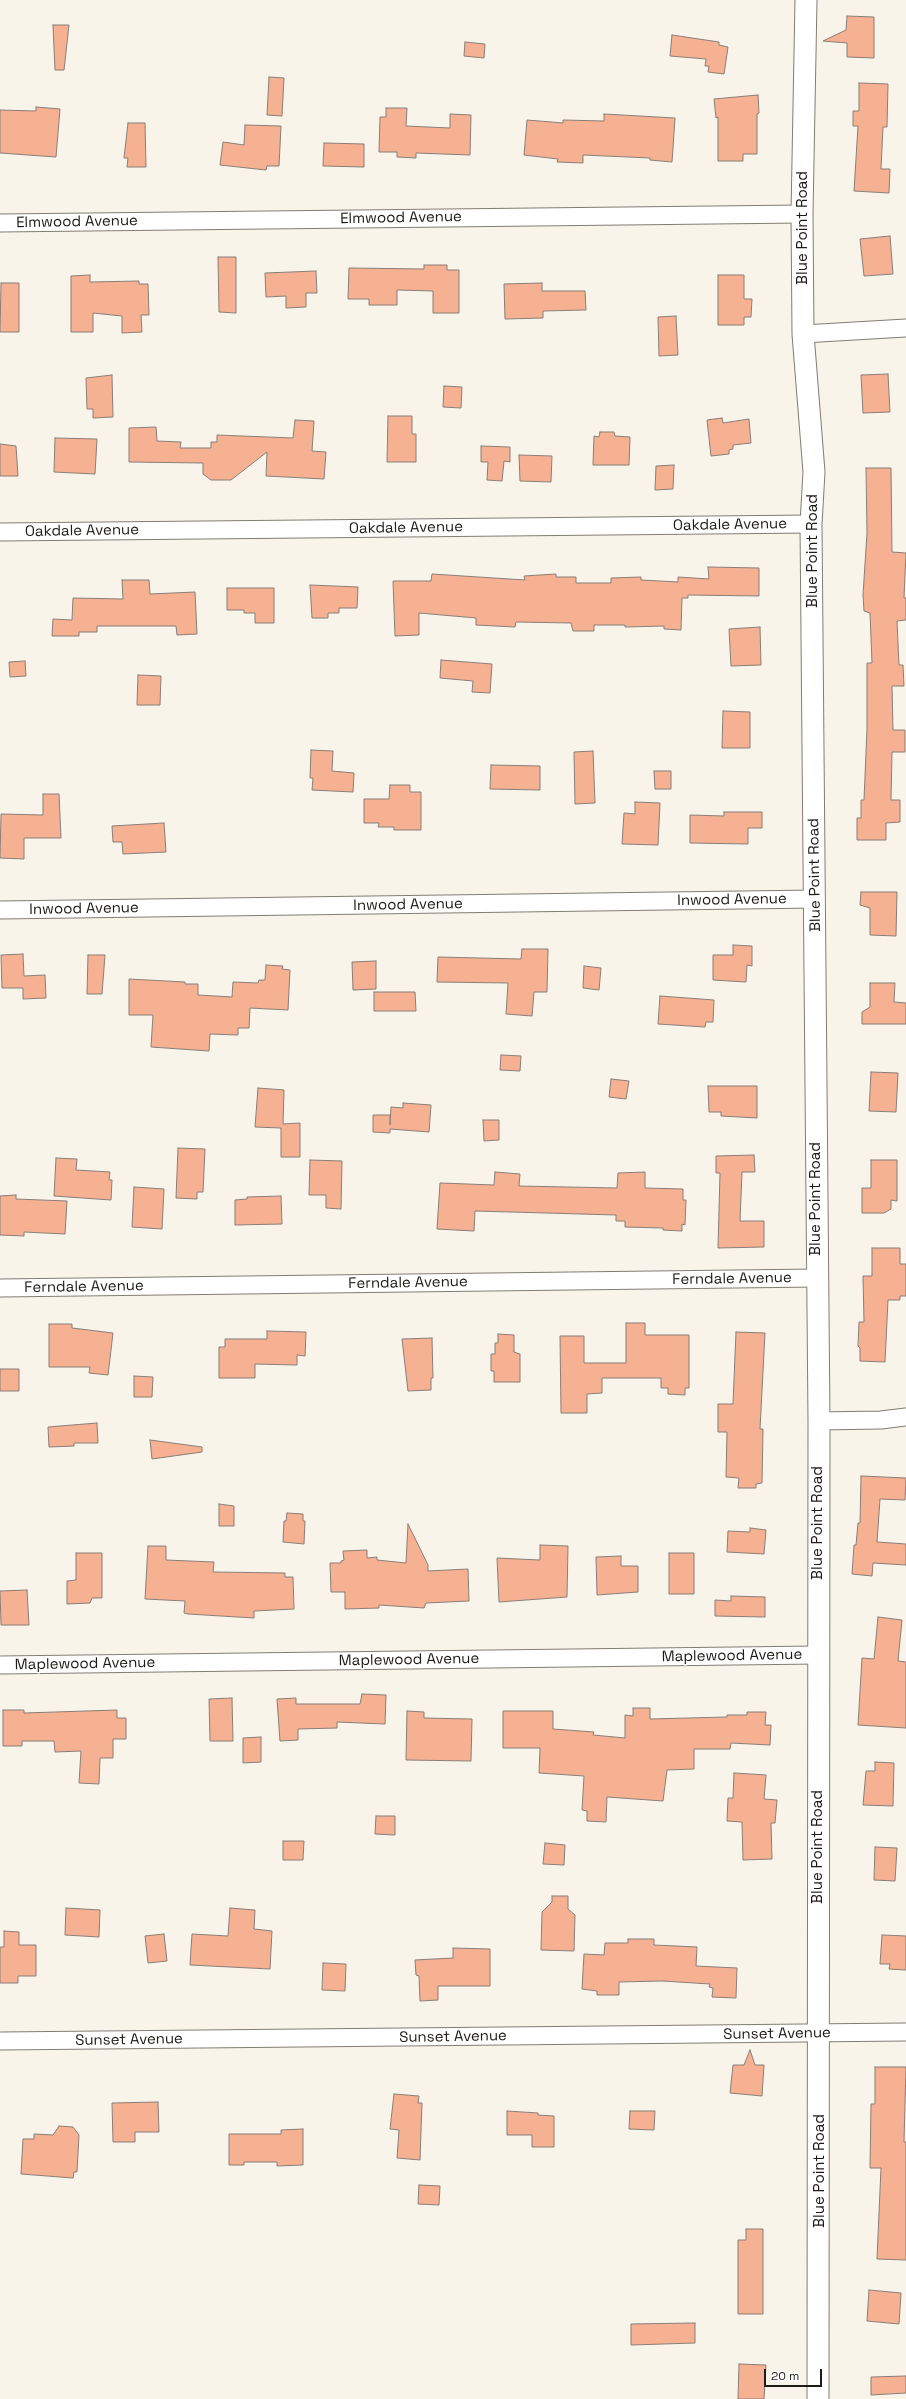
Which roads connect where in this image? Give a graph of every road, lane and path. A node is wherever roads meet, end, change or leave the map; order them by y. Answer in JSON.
{"nodes":[{"id":1,"x":806,"y":0,"type":"edge"},
{"id":2,"x":802,"y":214,"type":"junction"},
{"id":3,"x":0,"y":223,"type":"edge"},
{"id":4,"x":906,"y":328,"type":"edge"},
{"id":5,"x":803,"y":334,"type":"junction"},
{"id":6,"x":811,"y":524,"type":"junction"},
{"id":7,"x":0,"y":532,"type":"edge"},
{"id":8,"x":816,"y":899,"type":"junction"},
{"id":9,"x":0,"y":910,"type":"edge"},
{"id":10,"x":817,"y":1278,"type":"junction"},
{"id":11,"x":0,"y":1288,"type":"edge"},
{"id":12,"x":906,"y":1417,"type":"edge"},
{"id":13,"x":819,"y":1421,"type":"junction"},
{"id":14,"x":817,"y":1655,"type":"junction"},
{"id":15,"x":0,"y":1665,"type":"edge"},
{"id":16,"x":906,"y":2032,"type":"edge"},
{"id":17,"x":820,"y":2034,"type":"junction"},
{"id":18,"x":0,"y":2042,"type":"edge"},
{"id":19,"x":818,"y":2399,"type":"edge"}],
"edges":[{"from":1,"to":2,"type":"street","name":"Blue Point Road"},
{"from":2,"to":3,"type":"street","name":"Elmwood Avenue"},
{"from":2,"to":5,"type":"street","name":"Blue Point Road"},
{"from":4,"to":5,"type":"street"},
{"from":5,"to":6,"type":"street","name":"Blue Point Road"},
{"from":6,"to":7,"type":"street","name":"Oakdale Avenue"},
{"from":6,"to":8,"type":"street","name":"Blue Point Road"},
{"from":8,"to":9,"type":"street","name":"Inwood Avenue"},
{"from":8,"to":10,"type":"street","name":"Blue Point Road"},
{"from":10,"to":11,"type":"street","name":"Ferndale Avenue"},
{"from":10,"to":13,"type":"street","name":"Blue Point Road"},
{"from":12,"to":13,"type":"street"},
{"from":13,"to":14,"type":"street","name":"Blue Point Road"},
{"from":14,"to":15,"type":"street","name":"Maplewood Avenue"},
{"from":14,"to":17,"type":"street","name":"Blue Point Road"},
{"from":16,"to":17,"type":"street","name":"Sunset Avenue"},
{"from":17,"to":18,"type":"street","name":"Sunset Avenue"},
{"from":17,"to":19,"type":"street","name":"Blue Point Road"}]}
